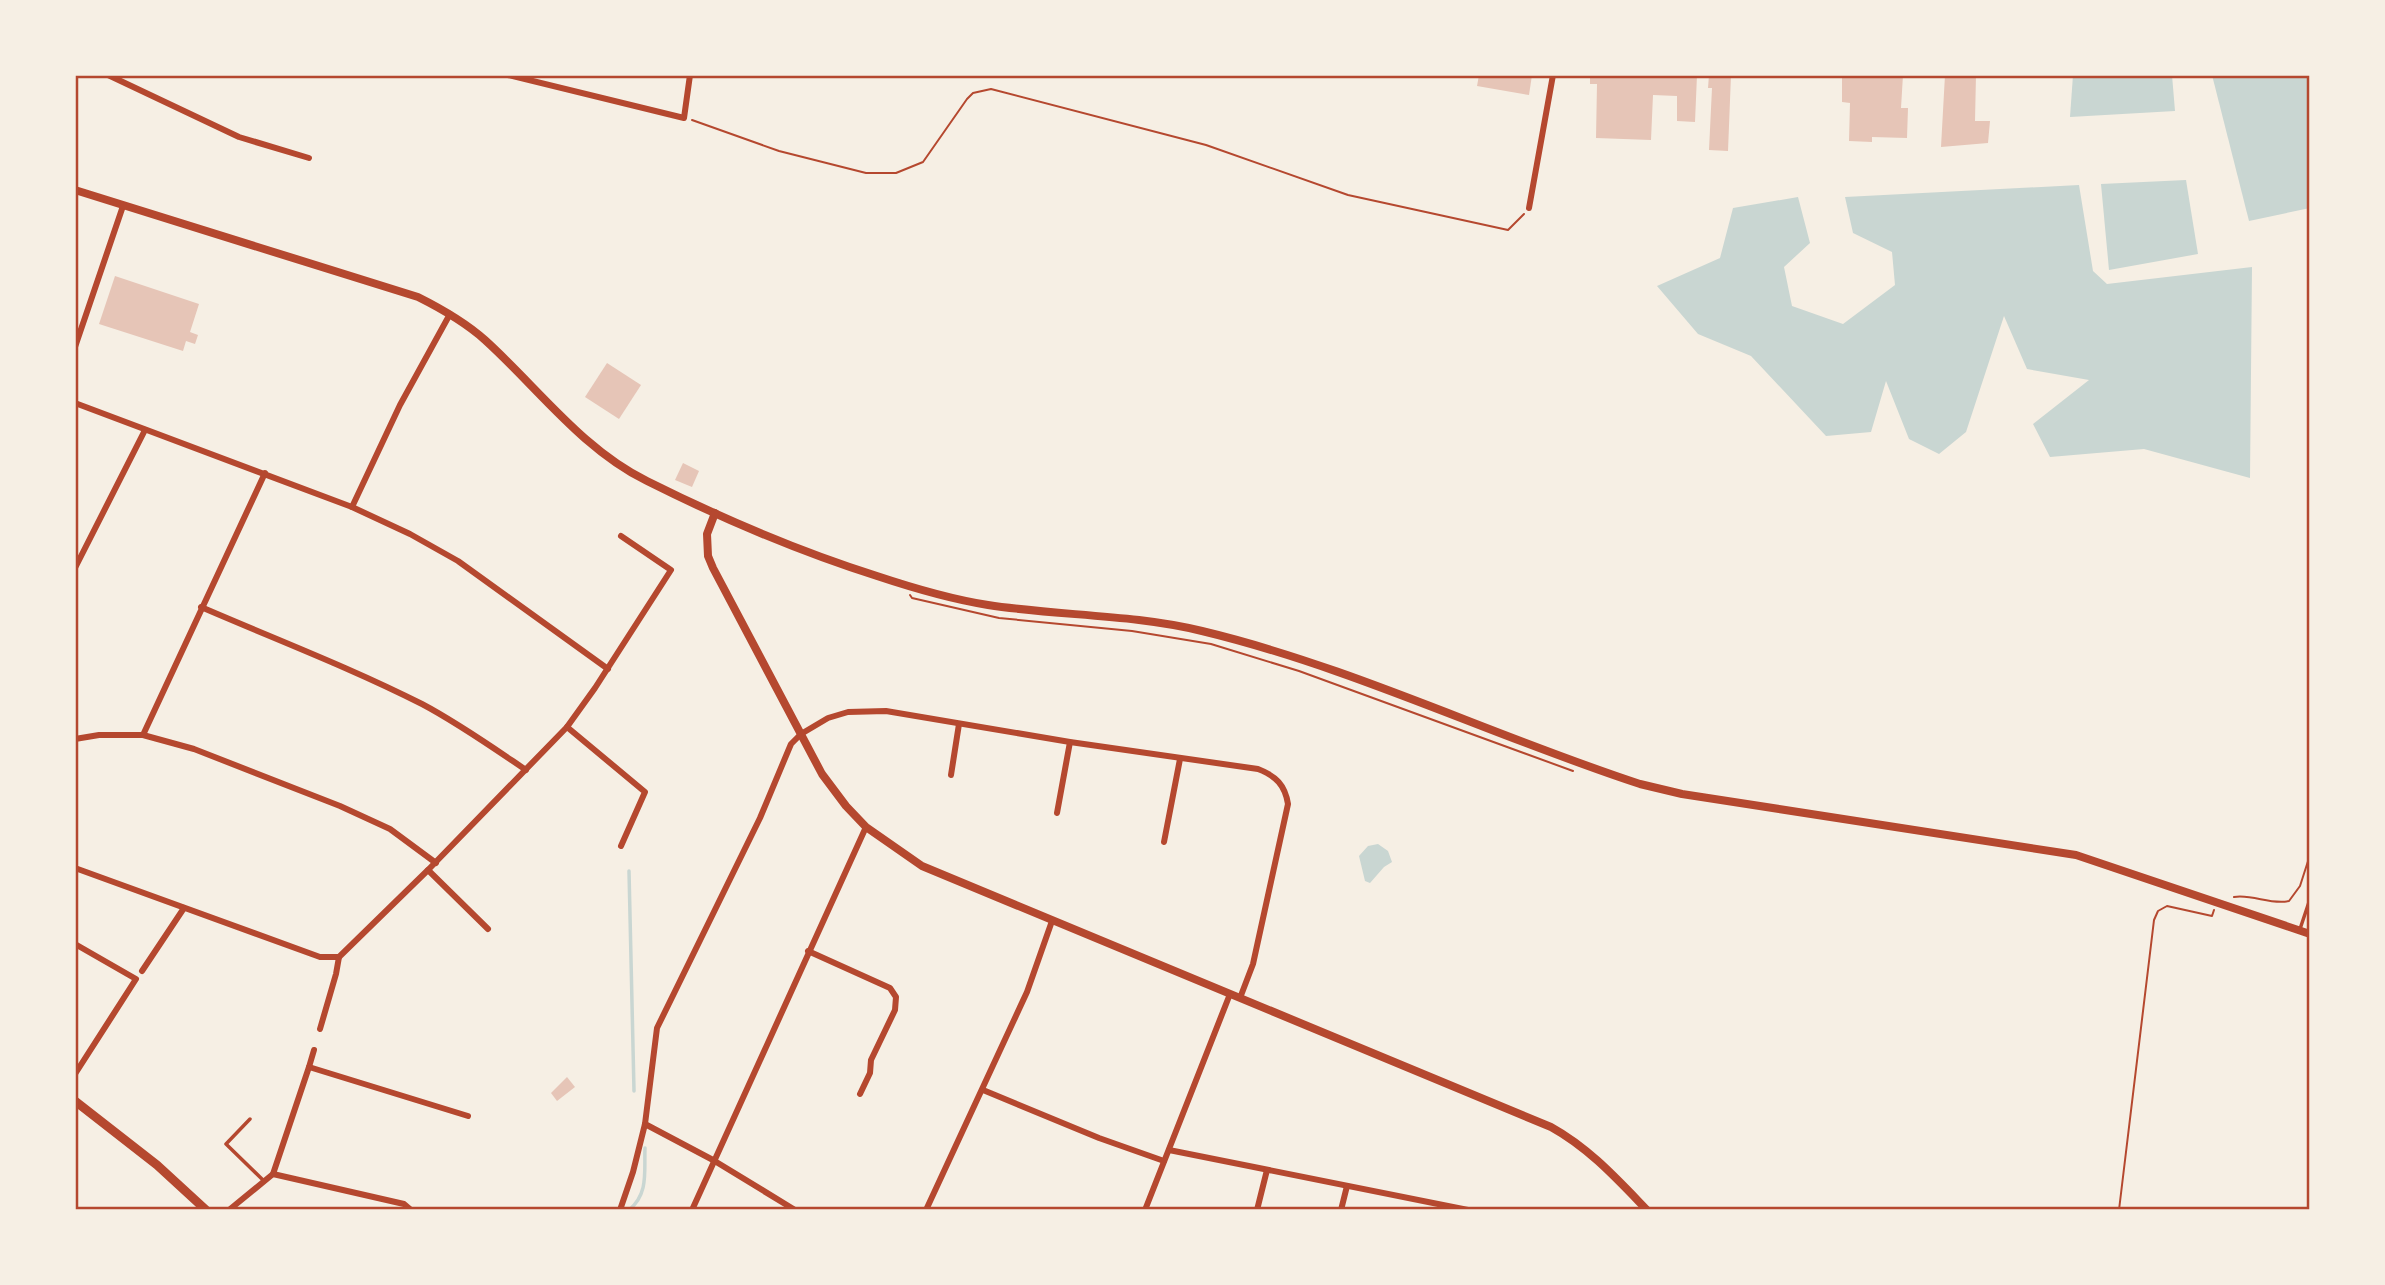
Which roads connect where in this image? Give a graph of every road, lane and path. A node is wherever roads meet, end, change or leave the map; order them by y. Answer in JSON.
{"nodes":[{"id":1,"x":108,"y":75,"type":"edge"},
{"id":2,"x":508,"y":75,"type":"edge"},
{"id":3,"x":690,"y":75,"type":"edge"},
{"id":4,"x":1553,"y":75,"type":"edge"},
{"id":5,"x":684,"y":118,"type":"junction"},
{"id":6,"x":309,"y":158,"type":"dead end"},
{"id":7,"x":75,"y":190,"type":"edge"},
{"id":8,"x":123,"y":206,"type":"junction"},
{"id":9,"x":1529,"y":208,"type":"joint"},
{"id":10,"x":450,"y":314,"type":"junction"},
{"id":11,"x":75,"y":346,"type":"edge"},
{"id":12,"x":75,"y":403,"type":"edge"},
{"id":13,"x":145,"y":430,"type":"junction"},
{"id":14,"x":265,"y":473,"type":"junction"},
{"id":15,"x":352,"y":507,"type":"junction"},
{"id":16,"x":716,"y":513,"type":"junction"},
{"id":17,"x":621,"y":536,"type":"dead end"},
{"id":18,"x":75,"y":568,"type":"edge"},
{"id":19,"x":900,"y":584,"type":"junction"},
{"id":20,"x":201,"y":607,"type":"junction"},
{"id":21,"x":608,"y":669,"type":"junction"},
{"id":22,"x":960,"y":724,"type":"junction"},
{"id":23,"x":567,"y":727,"type":"junction"},
{"id":24,"x":801,"y":734,"type":"junction"},
{"id":25,"x":143,"y":735,"type":"junction"},
{"id":26,"x":75,"y":738,"type":"edge"},
{"id":27,"x":1070,"y":742,"type":"junction"},
{"id":28,"x":1180,"y":759,"type":"junction"},
{"id":29,"x":526,"y":770,"type":"junction"},
{"id":30,"x":1578,"y":772,"type":"dead end"},
{"id":31,"x":951,"y":775,"type":"dead end"},
{"id":32,"x":1057,"y":813,"type":"dead end"},
{"id":33,"x":866,"y":827,"type":"junction"},
{"id":34,"x":1164,"y":842,"type":"dead end"},
{"id":35,"x":621,"y":846,"type":"dead end"},
{"id":36,"x":2310,"y":855,"type":"edge"},
{"id":37,"x":436,"y":863,"type":"junction"},
{"id":38,"x":75,"y":867,"type":"edge"},
{"id":39,"x":428,"y":870,"type":"junction"},
{"id":40,"x":2226,"y":895,"type":"dead end"},
{"id":41,"x":2310,"y":899,"type":"edge"},
{"id":42,"x":184,"y":908,"type":"junction"},
{"id":43,"x":2211,"y":916,"type":"dead end"},
{"id":44,"x":1052,"y":921,"type":"junction"},
{"id":45,"x":488,"y":929,"type":"dead end"},
{"id":46,"x":2300,"y":931,"type":"junction"},
{"id":47,"x":2310,"y":934,"type":"edge"},
{"id":48,"x":75,"y":944,"type":"edge"},
{"id":49,"x":808,"y":951,"type":"junction"},
{"id":50,"x":339,"y":957,"type":"junction"},
{"id":51,"x":142,"y":971,"type":"dead end"},
{"id":52,"x":1230,"y":994,"type":"junction"},
{"id":53,"x":1240,"y":999,"type":"junction"},
{"id":54,"x":320,"y":1029,"type":"dead end"},
{"id":55,"x":314,"y":1050,"type":"dead end"},
{"id":56,"x":309,"y":1067,"type":"junction"},
{"id":57,"x":75,"y":1074,"type":"edge"},
{"id":58,"x":983,"y":1090,"type":"junction"},
{"id":59,"x":860,"y":1094,"type":"dead end"},
{"id":60,"x":75,"y":1101,"type":"edge"},
{"id":61,"x":468,"y":1116,"type":"dead end"},
{"id":62,"x":250,"y":1119,"type":"dead end"},
{"id":63,"x":645,"y":1124,"type":"junction"},
{"id":64,"x":1169,"y":1150,"type":"junction"},
{"id":65,"x":713,"y":1160,"type":"junction"},
{"id":66,"x":1164,"y":1161,"type":"junction"},
{"id":67,"x":1267,"y":1170,"type":"junction"},
{"id":68,"x":273,"y":1174,"type":"junction"},
{"id":69,"x":264,"y":1181,"type":"junction"},
{"id":70,"x":1347,"y":1186,"type":"junction"},
{"id":71,"x":1429,"y":1206,"type":"edge"},
{"id":72,"x":206,"y":1210,"type":"edge"},
{"id":73,"x":229,"y":1210,"type":"edge"},
{"id":74,"x":411,"y":1210,"type":"edge"},
{"id":75,"x":620,"y":1210,"type":"edge"},
{"id":76,"x":692,"y":1210,"type":"edge"},
{"id":77,"x":795,"y":1210,"type":"edge"},
{"id":78,"x":926,"y":1210,"type":"edge"},
{"id":79,"x":1146,"y":1210,"type":"edge"},
{"id":80,"x":1257,"y":1210,"type":"edge"},
{"id":81,"x":1341,"y":1210,"type":"edge"},
{"id":82,"x":1468,"y":1210,"type":"edge"},
{"id":83,"x":1647,"y":1210,"type":"edge"},
{"id":84,"x":2119,"y":1210,"type":"edge"}],
"edges":[{"from":1,"to":6,"type":"street"},
{"from":2,"to":5,"type":"street"},
{"from":3,"to":5,"type":"street"},
{"from":4,"to":9,"type":"street"},
{"from":5,"to":9,"type":"path"},
{"from":7,"to":8,"type":"street"},
{"from":8,"to":10,"type":"street"},
{"from":8,"to":11,"type":"street"},
{"from":10,"to":15,"type":"street"},
{"from":10,"to":16,"type":"street"},
{"from":12,"to":13,"type":"street"},
{"from":13,"to":14,"type":"street"},
{"from":13,"to":18,"type":"street"},
{"from":14,"to":15,"type":"street"},
{"from":14,"to":20,"type":"street"},
{"from":15,"to":21,"type":"street"},
{"from":16,"to":19,"type":"street"},
{"from":16,"to":24,"type":"street"},
{"from":17,"to":21,"type":"street"},
{"from":19,"to":30,"type":"path"},
{"from":19,"to":46,"type":"street"},
{"from":20,"to":25,"type":"street"},
{"from":20,"to":29,"type":"street"},
{"from":21,"to":23,"type":"street"},
{"from":22,"to":24,"type":"street"},
{"from":22,"to":27,"type":"street"},
{"from":22,"to":31,"type":"street"},
{"from":23,"to":29,"type":"street"},
{"from":23,"to":35,"type":"street"},
{"from":24,"to":33,"type":"street"},
{"from":24,"to":63,"type":"street"},
{"from":25,"to":26,"type":"street"},
{"from":25,"to":37,"type":"street"},
{"from":27,"to":28,"type":"street"},
{"from":27,"to":32,"type":"street"},
{"from":28,"to":34,"type":"street"},
{"from":28,"to":53,"type":"street"},
{"from":29,"to":37,"type":"street"},
{"from":33,"to":44,"type":"street"},
{"from":33,"to":49,"type":"street"},
{"from":36,"to":40,"type":"path"},
{"from":37,"to":39,"type":"street"},
{"from":38,"to":42,"type":"street"},
{"from":39,"to":45,"type":"street"},
{"from":39,"to":50,"type":"street"},
{"from":41,"to":46,"type":"lane"},
{"from":42,"to":50,"type":"street"},
{"from":42,"to":51,"type":"street"},
{"from":43,"to":84,"type":"path"},
{"from":44,"to":52,"type":"street"},
{"from":44,"to":58,"type":"street"},
{"from":46,"to":47,"type":"street"},
{"from":48,"to":57,"type":"street"},
{"from":49,"to":59,"type":"street"},
{"from":49,"to":65,"type":"street"},
{"from":50,"to":54,"type":"street"},
{"from":52,"to":53,"type":"street"},
{"from":52,"to":64,"type":"street"},
{"from":53,"to":83,"type":"street"},
{"from":55,"to":56,"type":"street"},
{"from":56,"to":61,"type":"street"},
{"from":56,"to":68,"type":"street"},
{"from":58,"to":66,"type":"street"},
{"from":58,"to":78,"type":"street"},
{"from":60,"to":72,"type":"main road"},
{"from":62,"to":69,"type":"lane"},
{"from":63,"to":65,"type":"street"},
{"from":63,"to":75,"type":"street"},
{"from":64,"to":66,"type":"street"},
{"from":64,"to":67,"type":"street"},
{"from":65,"to":76,"type":"street"},
{"from":65,"to":77,"type":"street"},
{"from":66,"to":79,"type":"street"},
{"from":67,"to":70,"type":"street"},
{"from":67,"to":80,"type":"street"},
{"from":68,"to":69,"type":"street"},
{"from":68,"to":74,"type":"street"},
{"from":69,"to":73,"type":"street"},
{"from":70,"to":71,"type":"street"},
{"from":70,"to":81,"type":"street"},
{"from":71,"to":82,"type":"street"}]}
